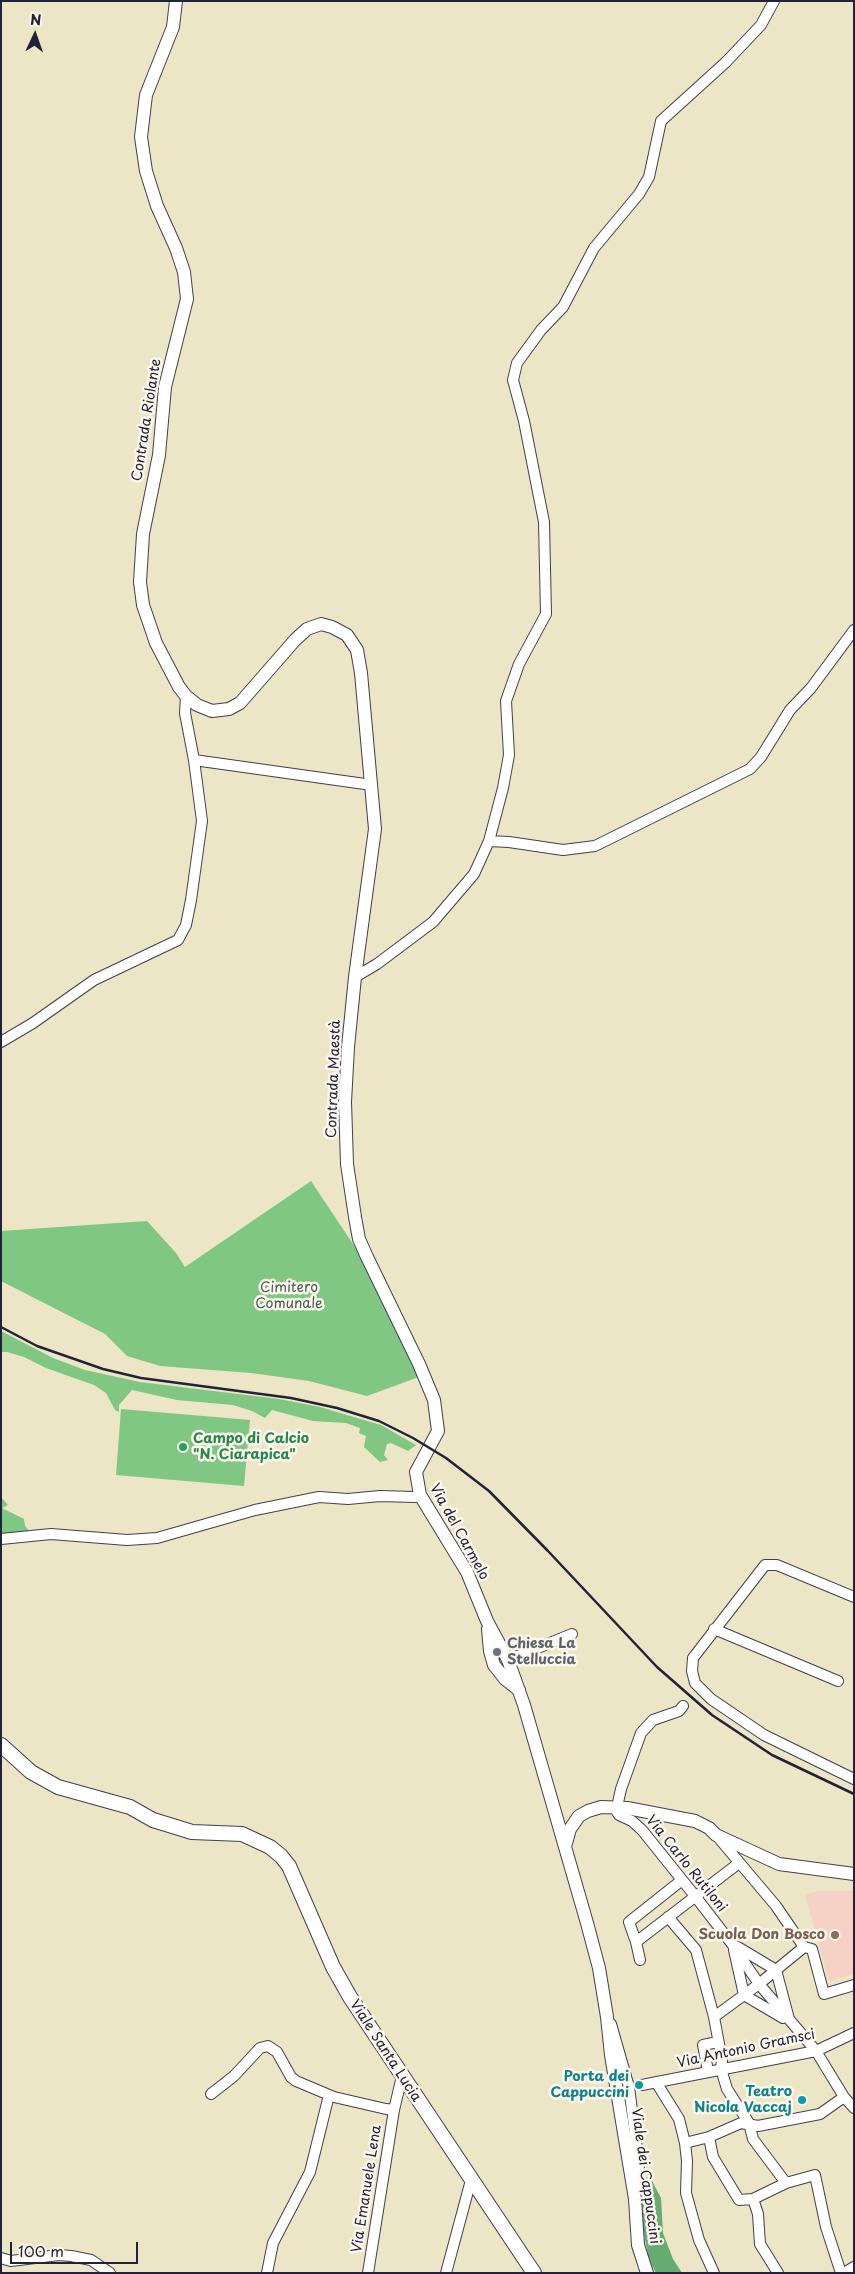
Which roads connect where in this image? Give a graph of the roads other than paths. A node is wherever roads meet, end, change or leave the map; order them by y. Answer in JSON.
{"nodes":[{"id":1,"x":176,"y":1,"type":"edge"},
{"id":2,"x":774,"y":1,"type":"edge"},
{"id":3,"x":854,"y":630,"type":"edge"},
{"id":4,"x":186,"y":696,"type":"junction"},
{"id":5,"x":194,"y":760,"type":"junction"},
{"id":6,"x":372,"y":785,"type":"junction"},
{"id":7,"x":489,"y":841,"type":"junction"},
{"id":8,"x":374,"y":852,"type":"joint"},
{"id":9,"x":355,"y":977,"type":"junction"},
{"id":10,"x":1,"y":1042,"type":"edge"},
{"id":11,"x":434,"y":1440,"type":"joint"},
{"id":12,"x":420,"y":1495,"type":"junction"},
{"id":13,"x":1,"y":1539,"type":"edge"},
{"id":14,"x":854,"y":1597,"type":"edge"},
{"id":15,"x":487,"y":1622,"type":"junction"},
{"id":16,"x":714,"y":1629,"type":"junction"},
{"id":17,"x":572,"y":1634,"type":"dead end"},
{"id":18,"x":508,"y":1660,"type":"junction"},
{"id":19,"x":838,"y":1681,"type":"dead end"},
{"id":20,"x":519,"y":1690,"type":"junction"},
{"id":21,"x":684,"y":1706,"type":"dead end"},
{"id":22,"x":1,"y":1746,"type":"edge"},
{"id":23,"x":854,"y":1779,"type":"edge"},
{"id":24,"x":615,"y":1807,"type":"junction"},
{"id":25,"x":554,"y":1811,"type":"junction"},
{"id":26,"x":575,"y":1820,"type":"junction"},
{"id":27,"x":716,"y":1835,"type":"junction"},
{"id":28,"x":565,"y":1849,"type":"junction"},
{"id":29,"x":739,"y":1863,"type":"junction"},
{"id":30,"x":854,"y":1874,"type":"edge"},
{"id":31,"x":682,"y":1880,"type":"junction"},
{"id":32,"x":695,"y":1896,"type":"junction"},
{"id":33,"x":668,"y":1917,"type":"junction"},
{"id":34,"x":636,"y":1942,"type":"junction"},
{"id":35,"x":732,"y":1944,"type":"junction"},
{"id":36,"x":804,"y":1947,"type":"junction"},
{"id":37,"x":640,"y":1960,"type":"dead end"},
{"id":38,"x":776,"y":1970,"type":"junction"},
{"id":39,"x":759,"y":1984,"type":"junction"},
{"id":40,"x":853,"y":1985,"type":"edge"},
{"id":41,"x":744,"y":1995,"type":"junction"},
{"id":42,"x":607,"y":2017,"type":"junction"},
{"id":43,"x":714,"y":2017,"type":"junction"},
{"id":44,"x":790,"y":2022,"type":"junction"},
{"id":45,"x":854,"y":2033,"type":"edge"},
{"id":46,"x":718,"y":2042,"type":"junction"},
{"id":47,"x":816,"y":2051,"type":"junction"},
{"id":48,"x":721,"y":2069,"type":"junction"},
{"id":49,"x":708,"y":2071,"type":"junction"},
{"id":50,"x":402,"y":2076,"type":"junction"},
{"id":51,"x":656,"y":2082,"type":"junction"},
{"id":52,"x":636,"y":2086,"type":"junction"},
{"id":53,"x":211,"y":2094,"type":"dead end"},
{"id":54,"x":329,"y":2095,"type":"junction"},
{"id":55,"x":850,"y":2103,"type":"edge"},
{"id":56,"x":394,"y":2110,"type":"junction"},
{"id":57,"x":749,"y":2123,"type":"junction"},
{"id":58,"x":709,"y":2137,"type":"junction"},
{"id":59,"x":685,"y":2143,"type":"junction"},
{"id":60,"x":471,"y":2180,"type":"junction"},
{"id":61,"x":786,"y":2183,"type":"junction"},
{"id":62,"x":635,"y":2199,"type":"junction"},
{"id":63,"x":753,"y":2199,"type":"junction"},
{"id":64,"x":1,"y":2258,"type":"edge"},
{"id":65,"x":854,"y":2267,"type":"edge"},
{"id":66,"x":110,"y":2273,"type":"edge"},
{"id":67,"x":267,"y":2273,"type":"edge"},
{"id":68,"x":368,"y":2273,"type":"edge"},
{"id":69,"x":446,"y":2273,"type":"edge"},
{"id":70,"x":534,"y":2273,"type":"edge"},
{"id":71,"x":647,"y":2273,"type":"edge"},
{"id":72,"x":714,"y":2273,"type":"edge"},
{"id":73,"x":778,"y":2273,"type":"edge"},
{"id":74,"x":842,"y":2273,"type":"edge"}],
"edges":[{"from":1,"to":4,"type":"street","name":"Contrada Riolante"},
{"from":2,"to":7,"type":"street"},
{"from":3,"to":7,"type":"street"},
{"from":4,"to":5,"type":"street","name":"Contrada Riolante"},
{"from":4,"to":6,"type":"street","name":"Contrada Riolante"},
{"from":5,"to":6,"type":"street"},
{"from":5,"to":10,"type":"street","name":"Contrada Riolante"},
{"from":6,"to":8,"type":"street","name":"Contrada Riolante"},
{"from":7,"to":9,"type":"street"},
{"from":8,"to":9,"type":"street","name":"Contrada Maestà"},
{"from":9,"to":11,"type":"street","name":"Contrada Maestà"},
{"from":11,"to":12,"type":"street","name":"Via del Carmelo"},
{"from":12,"to":13,"type":"street"},
{"from":12,"to":15,"type":"street","name":"Via del Carmelo"},
{"from":14,"to":16,"type":"street"},
{"from":15,"to":18,"type":"street","name":"Via del Carmelo"},
{"from":15,"to":20,"type":"street","name":"Via del Carmelo"},
{"from":16,"to":19,"type":"street"},
{"from":16,"to":23,"type":"street"},
{"from":17,"to":18,"type":"street"},
{"from":18,"to":20,"type":"street","name":"Via del Carmelo"},
{"from":20,"to":25,"type":"street","name":"Via del Carmelo"},
{"from":21,"to":24,"type":"street"},
{"from":22,"to":50,"type":"main road","name":"Viale Santa Lucia"},
{"from":24,"to":26,"type":"street"},
{"from":24,"to":27,"type":"street"},
{"from":24,"to":31,"type":"street","name":"Via Carlo Rutiloni"},
{"from":25,"to":26,"type":"street"},
{"from":25,"to":28,"type":"street","name":"Via del Carmelo"},
{"from":26,"to":28,"type":"street"},
{"from":27,"to":29,"type":"street"},
{"from":27,"to":30,"type":"street"},
{"from":28,"to":42,"type":"street","name":"Viale dei Cappuccini"},
{"from":29,"to":32,"type":"street"},
{"from":29,"to":36,"type":"street"},
{"from":31,"to":32,"type":"street","name":"Via Carlo Rutiloni"},
{"from":31,"to":34,"type":"street"},
{"from":32,"to":33,"type":"street"},
{"from":32,"to":35,"type":"street","name":"Via Carlo Rutiloni"},
{"from":33,"to":34,"type":"street"},
{"from":33,"to":43,"type":"street"},
{"from":34,"to":37,"type":"street"},
{"from":35,"to":38,"type":"street"},
{"from":35,"to":39,"type":"street","name":"Via Carlo Rutiloni"},
{"from":35,"to":41,"type":"street"},
{"from":36,"to":38,"type":"street"},
{"from":36,"to":40,"type":"street"},
{"from":38,"to":39,"type":"street"},
{"from":38,"to":44,"type":"street"},
{"from":39,"to":41,"type":"street"},
{"from":39,"to":44,"type":"street","name":"Via Carlo Rutiloni"},
{"from":41,"to":43,"type":"street"},
{"from":41,"to":44,"type":"street"},
{"from":42,"to":52,"type":"street"},
{"from":42,"to":62,"type":"street","name":"Viale dei Cappuccini"},
{"from":43,"to":46,"type":"street"},
{"from":44,"to":47,"type":"street","name":"Via Carlo Rutiloni"},
{"from":45,"to":47,"type":"street","name":"Via Antonio Gramsci"},
{"from":46,"to":48,"type":"street"},
{"from":46,"to":49,"type":"street"},
{"from":47,"to":48,"type":"street","name":"Via Antonio Gramsci"},
{"from":47,"to":55,"type":"street","name":"Via Carlo Rutiloni"},
{"from":48,"to":49,"type":"street","name":"Via Antonio Gramsci"},
{"from":48,"to":57,"type":"street"},
{"from":49,"to":51,"type":"street","name":"Via Antonio Gramsci"},
{"from":50,"to":56,"type":"street","name":"Via Emanuele Lena"},
{"from":50,"to":60,"type":"main road","name":"Viale Santa Lucia"},
{"from":51,"to":52,"type":"street","name":"Via Antonio Gramsci"},
{"from":51,"to":59,"type":"street"},
{"from":52,"to":62,"type":"street"},
{"from":53,"to":54,"type":"street"},
{"from":54,"to":56,"type":"street"},
{"from":54,"to":67,"type":"street"},
{"from":55,"to":57,"type":"street"},
{"from":56,"to":68,"type":"street","name":"Via Emanuele Lena"},
{"from":57,"to":58,"type":"street"},
{"from":57,"to":61,"type":"street"},
{"from":58,"to":59,"type":"street"},
{"from":58,"to":63,"type":"street"},
{"from":59,"to":72,"type":"street"},
{"from":60,"to":69,"type":"street"},
{"from":60,"to":70,"type":"main road","name":"Viale Santa Lucia"},
{"from":61,"to":63,"type":"street"},
{"from":61,"to":74,"type":"street"},
{"from":62,"to":71,"type":"street","name":"Viale dei Cappuccini"},
{"from":63,"to":73,"type":"street"},
{"from":64,"to":66,"type":"street"},
{"from":65,"to":74,"type":"street"}]}
